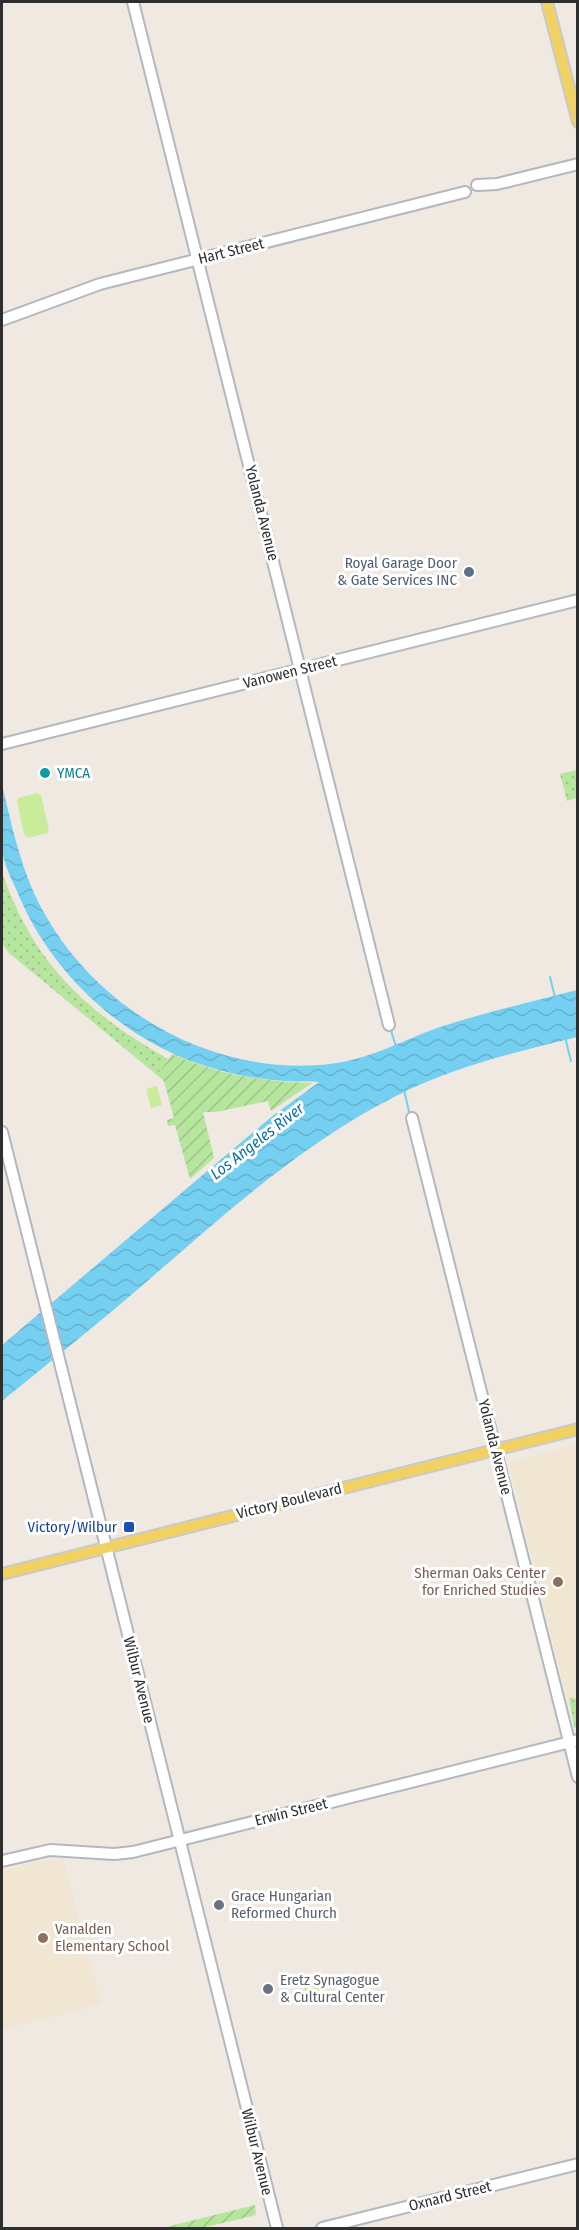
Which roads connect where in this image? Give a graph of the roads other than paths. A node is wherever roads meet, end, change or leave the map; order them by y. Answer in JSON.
{"nodes":[{"id":1,"x":133,"y":2,"type":"edge"},
{"id":2,"x":547,"y":2,"type":"edge"},
{"id":3,"x":578,"y":122,"type":"edge"},
{"id":4,"x":578,"y":164,"type":"edge"},
{"id":5,"x":478,"y":189,"type":"dead end"},
{"id":6,"x":465,"y":192,"type":"dead end"},
{"id":7,"x":197,"y":260,"type":"junction"},
{"id":8,"x":2,"y":320,"type":"edge"},
{"id":9,"x":578,"y":600,"type":"edge"},
{"id":10,"x":301,"y":669,"type":"junction"},
{"id":11,"x":2,"y":744,"type":"edge"},
{"id":12,"x":389,"y":1026,"type":"dead end"},
{"id":13,"x":412,"y":1118,"type":"dead end"},
{"id":14,"x":2,"y":1132,"type":"edge"},
{"id":15,"x":5,"y":1159,"type":"edge"},
{"id":16,"x":578,"y":1429,"type":"edge"},
{"id":17,"x":496,"y":1450,"type":"junction"},
{"id":18,"x":106,"y":1547,"type":"junction"},
{"id":19,"x":2,"y":1574,"type":"edge"},
{"id":20,"x":573,"y":1741,"type":"edge"},
{"id":21,"x":578,"y":1777,"type":"edge"},
{"id":22,"x":179,"y":1841,"type":"junction"},
{"id":23,"x":2,"y":1861,"type":"edge"},
{"id":24,"x":578,"y":2164,"type":"edge"},
{"id":25,"x":277,"y":2229,"type":"edge"},
{"id":26,"x":322,"y":2229,"type":"edge"}],
"edges":[{"from":1,"to":7,"type":"street","name":"Yolanda Avenue"},
{"from":2,"to":3,"type":"main road"},
{"from":4,"to":5,"type":"street"},
{"from":6,"to":7,"type":"street","name":"Hart Street"},
{"from":7,"to":8,"type":"street","name":"Hart Street"},
{"from":7,"to":10,"type":"street","name":"Yolanda Avenue"},
{"from":9,"to":10,"type":"street","name":"Vanowen Street"},
{"from":10,"to":11,"type":"street","name":"Vanowen Street"},
{"from":10,"to":12,"type":"street","name":"Yolanda Avenue"},
{"from":13,"to":17,"type":"street","name":"Yolanda Avenue"},
{"from":14,"to":15,"type":"street","name":"Wilbur Avenue"},
{"from":15,"to":18,"type":"street","name":"Wilbur Avenue"},
{"from":16,"to":17,"type":"main road","name":"Victory Boulevard"},
{"from":17,"to":18,"type":"main road","name":"Victory Boulevard"},
{"from":17,"to":20,"type":"street","name":"Yolanda Avenue"},
{"from":18,"to":19,"type":"main road","name":"Victory Boulevard"},
{"from":18,"to":22,"type":"street","name":"Wilbur Avenue"},
{"from":20,"to":21,"type":"street","name":"Yolanda Avenue"},
{"from":20,"to":22,"type":"street","name":"Erwin Street"},
{"from":22,"to":23,"type":"street","name":"Erwin Street"},
{"from":22,"to":25,"type":"street","name":"Wilbur Avenue"},
{"from":24,"to":26,"type":"street","name":"Oxnard Street"}]}
